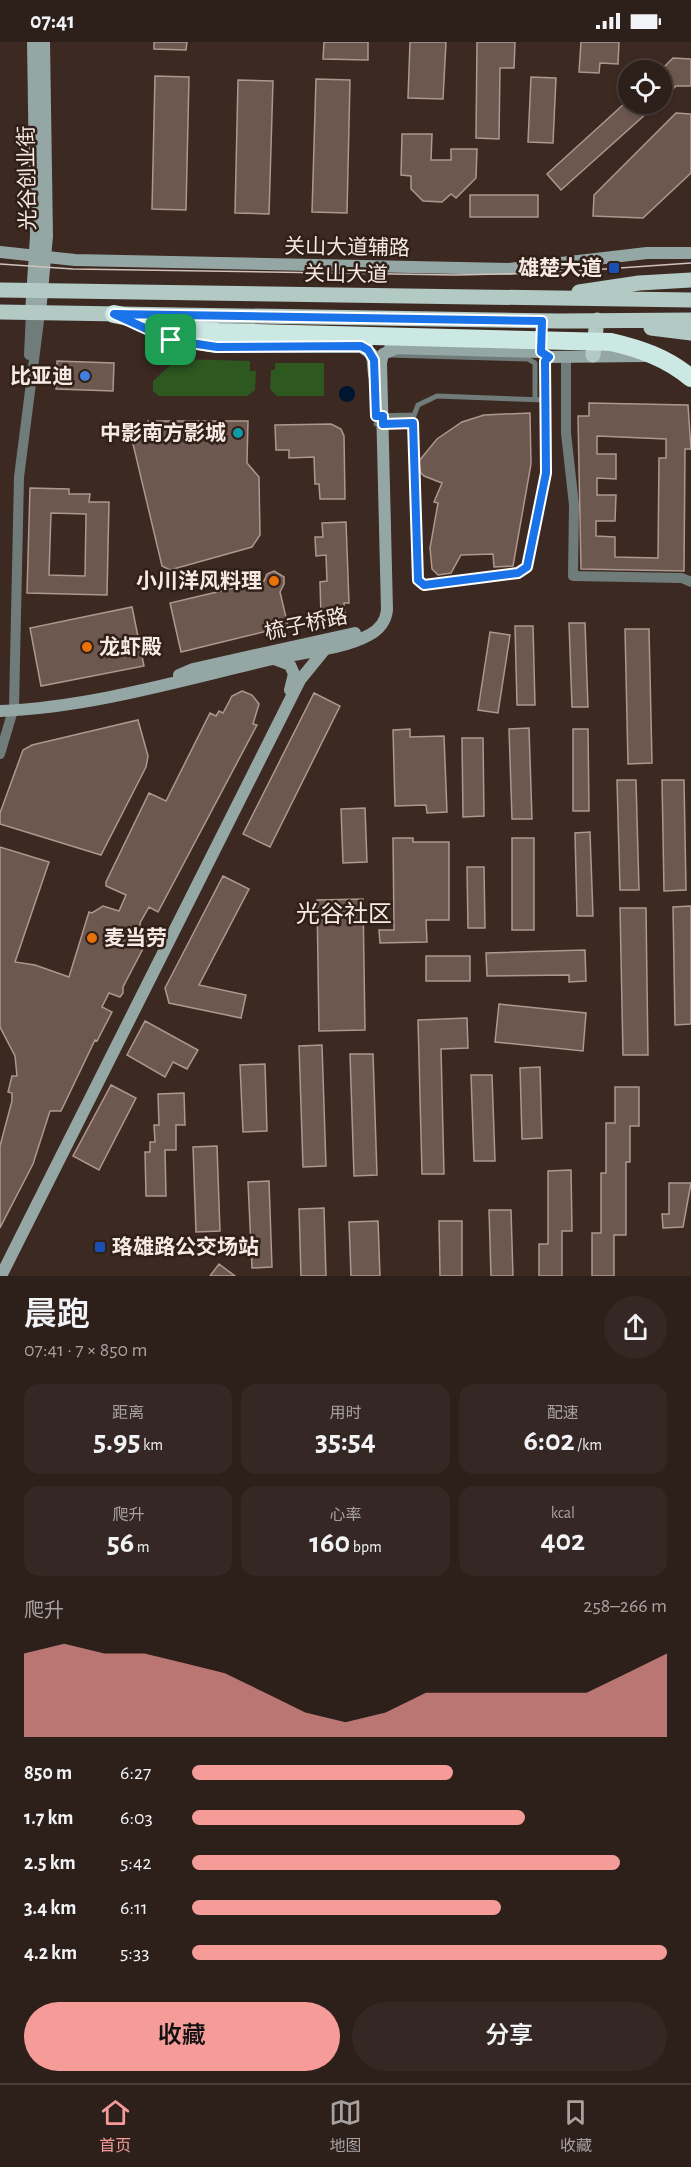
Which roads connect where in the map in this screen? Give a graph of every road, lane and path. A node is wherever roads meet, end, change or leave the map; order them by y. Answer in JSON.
{"nodes":[{"id":1,"x":33,"y":42,"type":"edge"},
{"id":2,"x":44,"y":42,"type":"edge"},
{"id":3,"x":1,"y":252,"type":"edge"},
{"id":4,"x":691,"y":253,"type":"edge"},
{"id":5,"x":40,"y":256,"type":"junction"},
{"id":6,"x":691,"y":280,"type":"edge"},
{"id":7,"x":0,"y":290,"type":"edge"},
{"id":8,"x":37,"y":291,"type":"junction"},
{"id":9,"x":543,"y":300,"type":"junction"},
{"id":10,"x":691,"y":300,"type":"edge"},
{"id":11,"x":0,"y":312,"type":"edge"},
{"id":12,"x":36,"y":313,"type":"junction"},
{"id":13,"x":114,"y":314,"type":"junction"},
{"id":14,"x":597,"y":320,"type":"junction"},
{"id":15,"x":691,"y":320,"type":"edge"},
{"id":16,"x":542,"y":321,"type":"junction"},
{"id":17,"x":691,"y":333,"type":"edge"},
{"id":18,"x":361,"y":346,"type":"junction"},
{"id":19,"x":397,"y":348,"type":"junction"},
{"id":20,"x":378,"y":354,"type":"junction"},
{"id":21,"x":545,"y":355,"type":"junction"},
{"id":22,"x":593,"y":355,"type":"junction"},
{"id":23,"x":566,"y":357,"type":"junction"},
{"id":24,"x":691,"y":371,"type":"edge"},
{"id":25,"x":691,"y":378,"type":"edge"},
{"id":26,"x":535,"y":399,"type":"junction"},
{"id":27,"x":545,"y":400,"type":"junction"},
{"id":28,"x":413,"y":416,"type":"junction"},
{"id":29,"x":380,"y":420,"type":"junction"},
{"id":30,"x":413,"y":423,"type":"junction"},
{"id":31,"x":691,"y":582,"type":"edge"},
{"id":32,"x":326,"y":648,"type":"junction"},
{"id":33,"x":274,"y":659,"type":"junction"},
{"id":34,"x":6,"y":709,"type":"edge"},
{"id":35,"x":0,"y":734,"type":"edge"},
{"id":36,"x":0,"y":754,"type":"edge"},
{"id":37,"x":0,"y":1264,"type":"edge"},
{"id":38,"x":1,"y":1276,"type":"edge"}],
"edges":[{"from":1,"to":5,"type":"street","name":"光谷创业街"},
{"from":2,"to":5,"type":"street","name":"光谷创业街"},
{"from":3,"to":5,"type":"street","name":"关山大道辅路"},
{"from":4,"to":5,"type":"street","name":"关山大道辅路"},
{"from":5,"to":8,"type":"street","name":"光谷创业街"},
{"from":6,"to":9,"type":"main road"},
{"from":7,"to":8,"type":"main road","name":"关山大道"},
{"from":8,"to":9,"type":"main road","name":"关山大道"},
{"from":8,"to":12,"type":"street","name":"光谷创业街"},
{"from":9,"to":10,"type":"main road","name":"关山大道"},
{"from":11,"to":12,"type":"main road","name":"关山大道"},
{"from":12,"to":13,"type":"main road","name":"关山大道"},
{"from":12,"to":34,"type":"street"},
{"from":13,"to":16,"type":"main road","name":"关山大道"},
{"from":13,"to":18,"type":"street"},
{"from":13,"to":25,"type":"highway"},
{"from":14,"to":15,"type":"main road","name":"关山大道"},
{"from":14,"to":16,"type":"main road","name":"关山大道"},
{"from":14,"to":17,"type":"main road"},
{"from":14,"to":22,"type":"main road"},
{"from":16,"to":21,"type":"main road"},
{"from":18,"to":19,"type":"street"},
{"from":18,"to":20,"type":"street"},
{"from":19,"to":20,"type":"street"},
{"from":19,"to":21,"type":"street"},
{"from":20,"to":26,"type":"lane"},
{"from":20,"to":29,"type":"street"},
{"from":21,"to":23,"type":"street"},
{"from":21,"to":27,"type":"lane"},
{"from":22,"to":23,"type":"street"},
{"from":22,"to":24,"type":"street"},
{"from":23,"to":31,"type":"street"},
{"from":26,"to":27,"type":"lane"},
{"from":26,"to":28,"type":"lane"},
{"from":27,"to":30,"type":"lane"},
{"from":28,"to":29,"type":"lane"},
{"from":28,"to":30,"type":"lane"},
{"from":29,"to":30,"type":"lane"},
{"from":29,"to":32,"type":"street","name":"梳子桥路"},
{"from":29,"to":34,"type":"street","name":"梳子桥路"},
{"from":32,"to":33,"type":"street","name":"梳子桥路"},
{"from":32,"to":38,"type":"street"},
{"from":33,"to":34,"type":"street","name":"梳子桥路"},
{"from":33,"to":37,"type":"street"},
{"from":34,"to":35,"type":"street"},
{"from":34,"to":36,"type":"street"}]}
